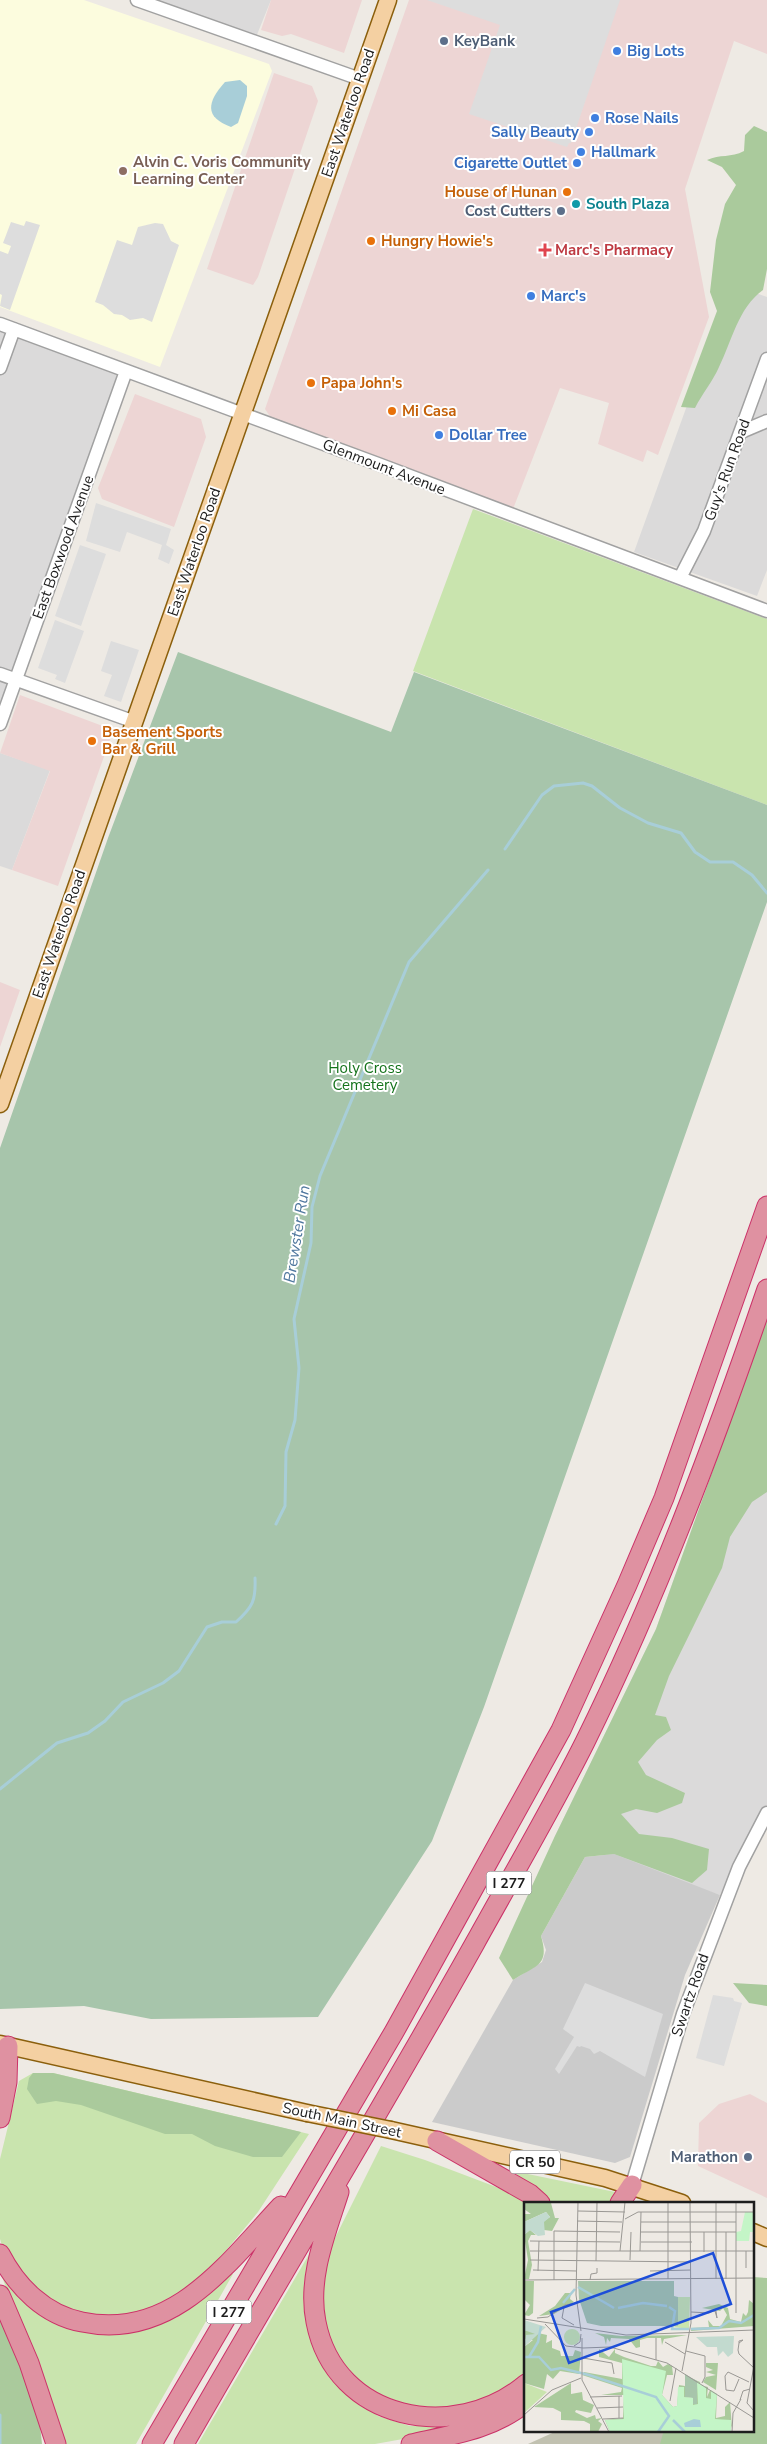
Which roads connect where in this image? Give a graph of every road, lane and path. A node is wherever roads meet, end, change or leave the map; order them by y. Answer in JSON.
{"nodes":[{"id":1,"x":136,"y":0,"type":"edge"},
{"id":2,"x":388,"y":0,"type":"edge"},
{"id":3,"x":360,"y":79,"type":"junction"},
{"id":4,"x":0,"y":324,"type":"edge"},
{"id":5,"x":14,"y":330,"type":"junction"},
{"id":6,"x":767,"y":359,"type":"edge"},
{"id":7,"x":0,"y":368,"type":"edge"},
{"id":8,"x":126,"y":371,"type":"junction"},
{"id":9,"x":242,"y":414,"type":"junction"},
{"id":10,"x":767,"y":421,"type":"edge"},
{"id":11,"x":741,"y":432,"type":"junction"},
{"id":12,"x":680,"y":578,"type":"junction"},
{"id":13,"x":767,"y":611,"type":"edge"},
{"id":14,"x":0,"y":674,"type":"edge"},
{"id":15,"x":16,"y":679,"type":"junction"},
{"id":16,"x":134,"y":722,"type":"junction"},
{"id":17,"x":0,"y":724,"type":"edge"},
{"id":18,"x":0,"y":1104,"type":"edge"},
{"id":19,"x":767,"y":1206,"type":"edge"},
{"id":20,"x":767,"y":1290,"type":"edge"},
{"id":21,"x":767,"y":1813,"type":"edge"},
{"id":22,"x":4,"y":2045,"type":"edge"},
{"id":23,"x":0,"y":2066,"type":"edge"},
{"id":24,"x":0,"y":2118,"type":"edge"},
{"id":25,"x":437,"y":2141,"type":"junction"},
{"id":26,"x":347,"y":2164,"type":"junction"},
{"id":27,"x":306,"y":2180,"type":"junction"},
{"id":28,"x":630,"y":2194,"type":"edge"},
{"id":29,"x":539,"y":2202,"type":"edge"},
{"id":30,"x":676,"y":2202,"type":"edge"},
{"id":31,"x":754,"y":2232,"type":"edge"},
{"id":32,"x":767,"y":2238,"type":"edge"},
{"id":33,"x":0,"y":2254,"type":"edge"},
{"id":34,"x":0,"y":2294,"type":"edge"},
{"id":35,"x":524,"y":2386,"type":"edge"},
{"id":36,"x":524,"y":2403,"type":"edge"},
{"id":37,"x":56,"y":2444,"type":"edge"},
{"id":38,"x":152,"y":2444,"type":"edge"},
{"id":39,"x":184,"y":2444,"type":"edge"},
{"id":40,"x":411,"y":2444,"type":"edge"}],
"edges":[{"from":1,"to":3,"type":"street"},
{"from":2,"to":3,"type":"main road","name":"East Waterloo Road"},
{"from":3,"to":9,"type":"main road","name":"East Waterloo Road"},
{"from":4,"to":5,"type":"street","name":"Glenmount Avenue"},
{"from":5,"to":7,"type":"street"},
{"from":5,"to":8,"type":"street","name":"Glenmount Avenue"},
{"from":6,"to":11,"type":"street","name":"Guy's Run Road"},
{"from":8,"to":9,"type":"street","name":"Glenmount Avenue"},
{"from":8,"to":15,"type":"street","name":"East Boxwood Avenue"},
{"from":9,"to":12,"type":"street","name":"Glenmount Avenue"},
{"from":9,"to":16,"type":"main road","name":"East Waterloo Road"},
{"from":10,"to":11,"type":"street"},
{"from":11,"to":12,"type":"street","name":"Guy's Run Road"},
{"from":12,"to":13,"type":"street","name":"Glenmount Avenue"},
{"from":14,"to":15,"type":"street"},
{"from":15,"to":16,"type":"street"},
{"from":15,"to":17,"type":"street","name":"East Boxwood Avenue"},
{"from":16,"to":18,"type":"main road","name":"East Waterloo Road"},
{"from":19,"to":27,"type":"highway","number":"I 277"},
{"from":20,"to":26,"type":"highway","number":"I 277"},
{"from":21,"to":28,"type":"street","name":"Swartz Road"},
{"from":22,"to":23,"type":"highway"},
{"from":22,"to":24,"type":"highway"},
{"from":22,"to":25,"type":"main road","name":"South Main Street","number":"CR 50","bridge":true},
{"from":25,"to":28,"type":"main road","name":"South Main Street","number":"CR 50"},
{"from":25,"to":29,"type":"highway"},
{"from":26,"to":35,"type":"highway"},
{"from":26,"to":39,"type":"highway","number":"I 277"},
{"from":27,"to":33,"type":"highway"},
{"from":27,"to":38,"type":"highway","number":"I 277"},
{"from":28,"to":30,"type":"main road","name":"South Main Street"},
{"from":31,"to":32,"type":"main road"},
{"from":34,"to":37,"type":"highway"},
{"from":36,"to":40,"type":"highway"}]}
